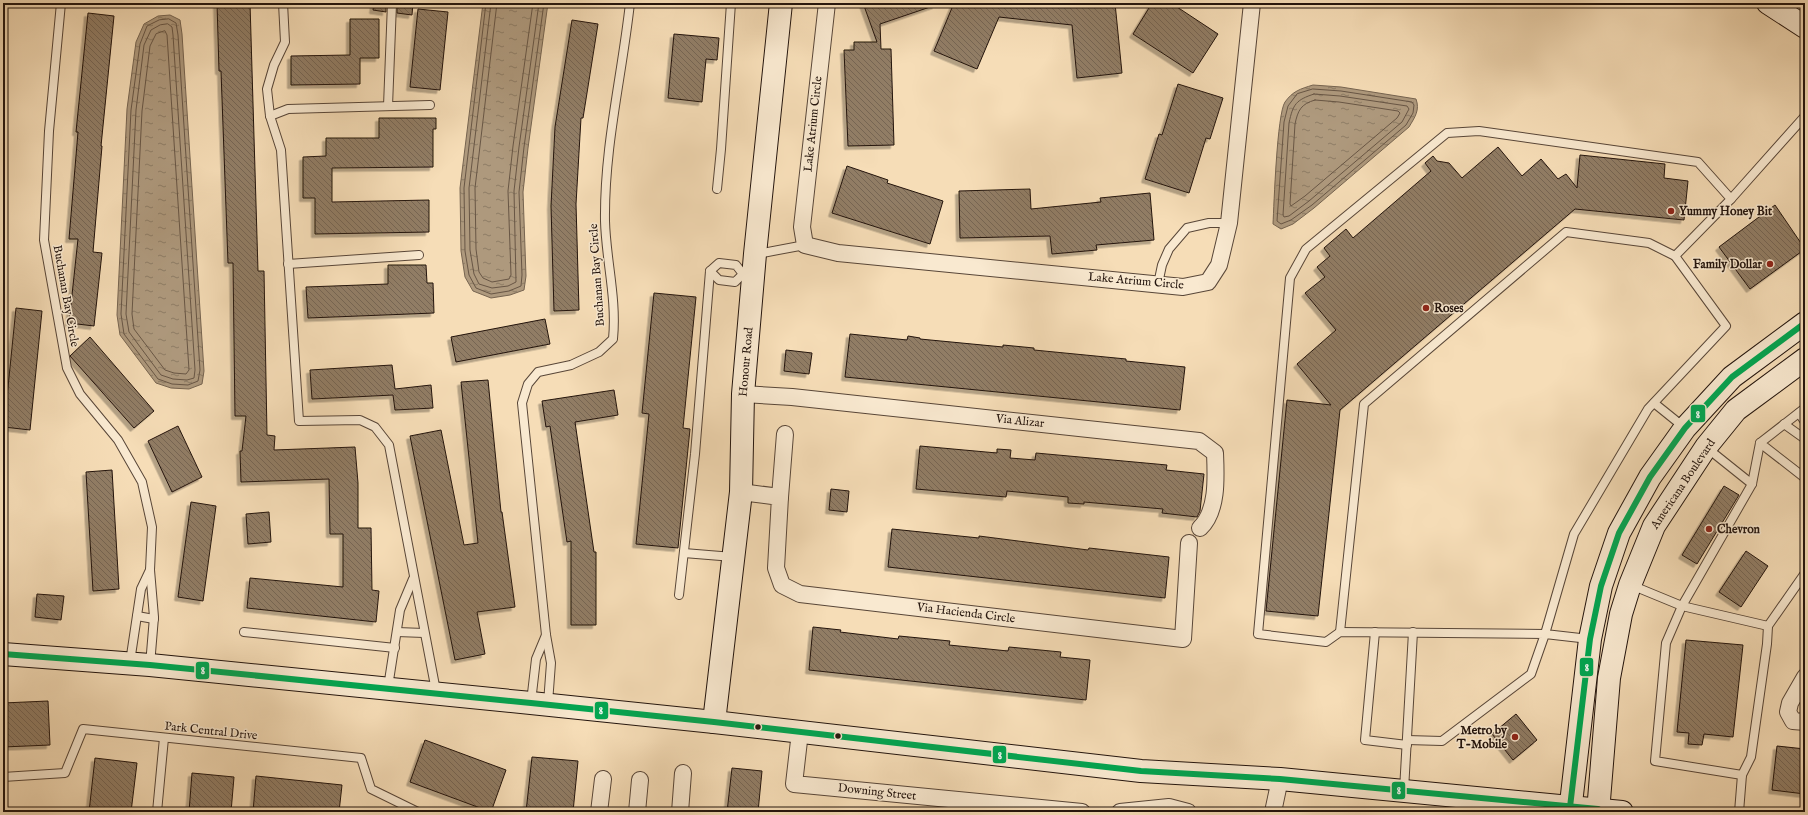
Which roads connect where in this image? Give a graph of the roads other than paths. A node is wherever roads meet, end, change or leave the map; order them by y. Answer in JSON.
{"nodes":[{"id":1,"x":61,"y":3,"type":"edge"},
{"id":2,"x":283,"y":3,"type":"edge"},
{"id":3,"x":392,"y":3,"type":"edge"},
{"id":4,"x":630,"y":3,"type":"edge"},
{"id":5,"x":732,"y":3,"type":"edge"},
{"id":6,"x":742,"y":3,"type":"edge"},
{"id":7,"x":757,"y":3,"type":"edge"},
{"id":8,"x":781,"y":3,"type":"edge"},
{"id":9,"x":827,"y":3,"type":"edge"},
{"id":10,"x":1252,"y":3,"type":"edge"},
{"id":11,"x":1768,"y":3,"type":"edge"},
{"id":12,"x":1805,"y":27,"type":"edge"},
{"id":13,"x":388,"y":106,"type":"junction"},
{"id":14,"x":430,"y":106,"type":"dead end"},
{"id":15,"x":270,"y":116,"type":"junction"},
{"id":16,"x":1805,"y":116,"type":"edge"},
{"id":17,"x":717,"y":189,"type":"dead end"},
{"id":18,"x":1731,"y":199,"type":"junction"},
{"id":19,"x":1229,"y":223,"type":"junction"},
{"id":20,"x":805,"y":246,"type":"junction"},
{"id":21,"x":419,"y":255,"type":"dead end"},
{"id":22,"x":1675,"y":256,"type":"junction"},
{"id":23,"x":288,"y":264,"type":"junction"},
{"id":24,"x":750,"y":268,"type":"junction"},
{"id":25,"x":710,"y":271,"type":"junction"},
{"id":26,"x":1158,"y":284,"type":"junction"},
{"id":27,"x":1805,"y":323,"type":"edge"},
{"id":28,"x":1805,"y":358,"type":"edge"},
{"id":29,"x":743,"y":394,"type":"junction"},
{"id":30,"x":1654,"y":403,"type":"junction"},
{"id":31,"x":1802,"y":410,"type":"edge"},
{"id":32,"x":1805,"y":422,"type":"edge"},
{"id":33,"x":1784,"y":424,"type":"junction"},
{"id":34,"x":1685,"y":428,"type":"junction"},
{"id":35,"x":785,"y":434,"type":"dead end"},
{"id":36,"x":1805,"y":439,"type":"edge"},
{"id":37,"x":1760,"y":443,"type":"junction"},
{"id":38,"x":1706,"y":447,"type":"junction"},
{"id":39,"x":1805,"y":478,"type":"edge"},
{"id":40,"x":1752,"y":484,"type":"junction"},
{"id":41,"x":741,"y":492,"type":"junction"},
{"id":42,"x":780,"y":496,"type":"junction"},
{"id":43,"x":1200,"y":528,"type":"dead end"},
{"id":44,"x":1189,"y":543,"type":"dead end"},
{"id":45,"x":684,"y":553,"type":"junction"},
{"id":46,"x":733,"y":557,"type":"junction"},
{"id":47,"x":150,"y":570,"type":"junction"},
{"id":48,"x":1805,"y":573,"type":"edge"},
{"id":49,"x":413,"y":578,"type":"junction"},
{"id":50,"x":1630,"y":585,"type":"junction"},
{"id":51,"x":679,"y":595,"type":"dead end"},
{"id":52,"x":1682,"y":606,"type":"junction"},
{"id":53,"x":137,"y":616,"type":"junction"},
{"id":54,"x":154,"y":619,"type":"junction"},
{"id":55,"x":1768,"y":626,"type":"junction"},
{"id":56,"x":244,"y":632,"type":"dead end"},
{"id":57,"x":397,"y":632,"type":"junction"},
{"id":58,"x":1340,"y":632,"type":"junction"},
{"id":59,"x":1375,"y":632,"type":"junction"},
{"id":60,"x":1413,"y":632,"type":"junction"},
{"id":61,"x":424,"y":633,"type":"junction"},
{"id":62,"x":1545,"y":634,"type":"junction"},
{"id":63,"x":546,"y":635,"type":"junction"},
{"id":64,"x":1590,"y":639,"type":"junction"},
{"id":65,"x":395,"y":648,"type":"junction"},
{"id":66,"x":3,"y":654,"type":"edge"},
{"id":67,"x":140,"y":664,"type":"junction"},
{"id":68,"x":1805,"y":677,"type":"edge"},
{"id":69,"x":387,"y":689,"type":"junction"},
{"id":70,"x":436,"y":693,"type":"junction"},
{"id":71,"x":540,"y":703,"type":"junction"},
{"id":72,"x":714,"y":722,"type":"junction"},
{"id":73,"x":1805,"y":722,"type":"edge"},
{"id":74,"x":800,"y":732,"type":"junction"},
{"id":75,"x":164,"y":738,"type":"junction"},
{"id":76,"x":1407,"y":742,"type":"junction"},
{"id":77,"x":683,"y":773,"type":"dead end"},
{"id":78,"x":1742,"y":775,"type":"junction"},
{"id":79,"x":3,"y":777,"type":"edge"},
{"id":80,"x":602,"y":779,"type":"dead end"},
{"id":81,"x":1280,"y":779,"type":"junction"},
{"id":82,"x":640,"y":780,"type":"dead end"},
{"id":83,"x":1404,"y":791,"type":"junction"},
{"id":84,"x":1570,"y":809,"type":"edge"},
{"id":85,"x":1598,"y":811,"type":"edge"},
{"id":86,"x":157,"y":812,"type":"edge"},
{"id":87,"x":418,"y":812,"type":"edge"},
{"id":88,"x":599,"y":812,"type":"edge"},
{"id":89,"x":637,"y":812,"type":"edge"},
{"id":90,"x":680,"y":812,"type":"edge"},
{"id":91,"x":1082,"y":812,"type":"edge"},
{"id":92,"x":1120,"y":812,"type":"edge"},
{"id":93,"x":1188,"y":812,"type":"edge"},
{"id":94,"x":1273,"y":812,"type":"edge"},
{"id":95,"x":1622,"y":812,"type":"edge"},
{"id":96,"x":1739,"y":812,"type":"edge"}],
"edges":[{"from":1,"to":47,"type":"lane","name":"Buchanan Bay Circle"},
{"from":2,"to":15,"type":"lane"},
{"from":3,"to":13,"type":"lane"},
{"from":4,"to":63,"type":"lane","name":"Buchanan Bay Circle"},
{"from":5,"to":17,"type":"lane"},
{"from":6,"to":7,"type":"lane"},
{"from":8,"to":24,"type":"street","name":"Honour Road"},
{"from":9,"to":20,"type":"street","name":"Lake Atrium Circle"},
{"from":10,"to":19,"type":"street","name":"Lake Atrium Circle"},
{"from":11,"to":12,"type":"street"},
{"from":13,"to":14,"type":"lane"},
{"from":13,"to":15,"type":"lane"},
{"from":15,"to":23,"type":"lane"},
{"from":16,"to":18,"type":"lane"},
{"from":18,"to":22,"type":"lane"},
{"from":18,"to":58,"type":"lane"},
{"from":19,"to":26,"type":"lane"},
{"from":19,"to":26,"type":"street","name":"Lake Atrium Circle"},
{"from":20,"to":24,"type":"lane","name":"Lake Atrium Circle"},
{"from":20,"to":26,"type":"street","name":"Lake Atrium Circle"},
{"from":21,"to":23,"type":"lane"},
{"from":22,"to":30,"type":"lane"},
{"from":22,"to":58,"type":"lane"},
{"from":23,"to":49,"type":"lane"},
{"from":24,"to":25,"type":"lane"},
{"from":24,"to":25,"type":"lane","name":"Lake Atrium Circle"},
{"from":24,"to":29,"type":"street","name":"Honour Road"},
{"from":25,"to":45,"type":"lane"},
{"from":27,"to":34,"type":"street"},
{"from":28,"to":38,"type":"street","name":"Americana Boulevard"},
{"from":29,"to":41,"type":"street","name":"Honour Road"},
{"from":29,"to":43,"type":"street","name":"Via Alizar"},
{"from":30,"to":34,"type":"lane"},
{"from":30,"to":62,"type":"lane"},
{"from":31,"to":32,"type":"lane"},
{"from":31,"to":33,"type":"lane"},
{"from":33,"to":36,"type":"lane"},
{"from":33,"to":37,"type":"lane"},
{"from":34,"to":38,"type":"street"},
{"from":34,"to":64,"type":"street"},
{"from":35,"to":42,"type":"street"},
{"from":37,"to":39,"type":"lane"},
{"from":37,"to":40,"type":"lane"},
{"from":38,"to":40,"type":"lane"},
{"from":38,"to":50,"type":"street","name":"Americana Boulevard"},
{"from":40,"to":52,"type":"lane"},
{"from":41,"to":42,"type":"street"},
{"from":41,"to":46,"type":"street","name":"Honour Road"},
{"from":42,"to":44,"type":"street","name":"Via Hacienda Circle"},
{"from":45,"to":46,"type":"lane"},
{"from":45,"to":51,"type":"lane"},
{"from":46,"to":72,"type":"street","name":"Honour Road"},
{"from":47,"to":53,"type":"lane","name":"Buchanan Bay Circle"},
{"from":47,"to":54,"type":"lane","name":"Buchanan Bay Circle"},
{"from":48,"to":55,"type":"lane"},
{"from":49,"to":57,"type":"lane"},
{"from":49,"to":61,"type":"lane"},
{"from":50,"to":52,"type":"lane"},
{"from":50,"to":85,"type":"street","name":"Americana Boulevard"},
{"from":52,"to":55,"type":"lane"},
{"from":52,"to":78,"type":"lane"},
{"from":53,"to":54,"type":"lane"},
{"from":53,"to":67,"type":"lane","name":"Buchanan Bay Circle"},
{"from":54,"to":67,"type":"lane","name":"Buchanan Bay Circle"},
{"from":55,"to":78,"type":"lane"},
{"from":56,"to":65,"type":"lane"},
{"from":57,"to":61,"type":"lane"},
{"from":57,"to":65,"type":"lane"},
{"from":58,"to":59,"type":"lane"},
{"from":59,"to":60,"type":"lane"},
{"from":59,"to":76,"type":"lane"},
{"from":60,"to":62,"type":"lane"},
{"from":60,"to":76,"type":"lane"},
{"from":61,"to":70,"type":"lane"},
{"from":62,"to":64,"type":"lane"},
{"from":62,"to":76,"type":"lane"},
{"from":63,"to":71,"type":"lane","name":"Buchanan Bay Circle"},
{"from":63,"to":71,"type":"lane","name":"Buchanan Bay Circle"},
{"from":64,"to":84,"type":"street"},
{"from":65,"to":69,"type":"lane"},
{"from":66,"to":67,"type":"street"},
{"from":67,"to":69,"type":"street"},
{"from":68,"to":73,"type":"street"},
{"from":69,"to":70,"type":"street"},
{"from":70,"to":71,"type":"street"},
{"from":71,"to":72,"type":"street"},
{"from":72,"to":74,"type":"street"},
{"from":74,"to":81,"type":"street"},
{"from":74,"to":91,"type":"street","name":"Downing Street"},
{"from":75,"to":79,"type":"lane","name":"Park Central Drive"},
{"from":75,"to":86,"type":"lane"},
{"from":75,"to":87,"type":"lane","name":"Park Central Drive"},
{"from":76,"to":83,"type":"lane"},
{"from":77,"to":90,"type":"street"},
{"from":78,"to":96,"type":"lane"},
{"from":80,"to":88,"type":"street"},
{"from":81,"to":83,"type":"street"},
{"from":81,"to":94,"type":"street"},
{"from":82,"to":89,"type":"street"},
{"from":83,"to":84,"type":"street"},
{"from":84,"to":85,"type":"street"},
{"from":85,"to":95,"type":"street"},
{"from":92,"to":93,"type":"street"}]}
